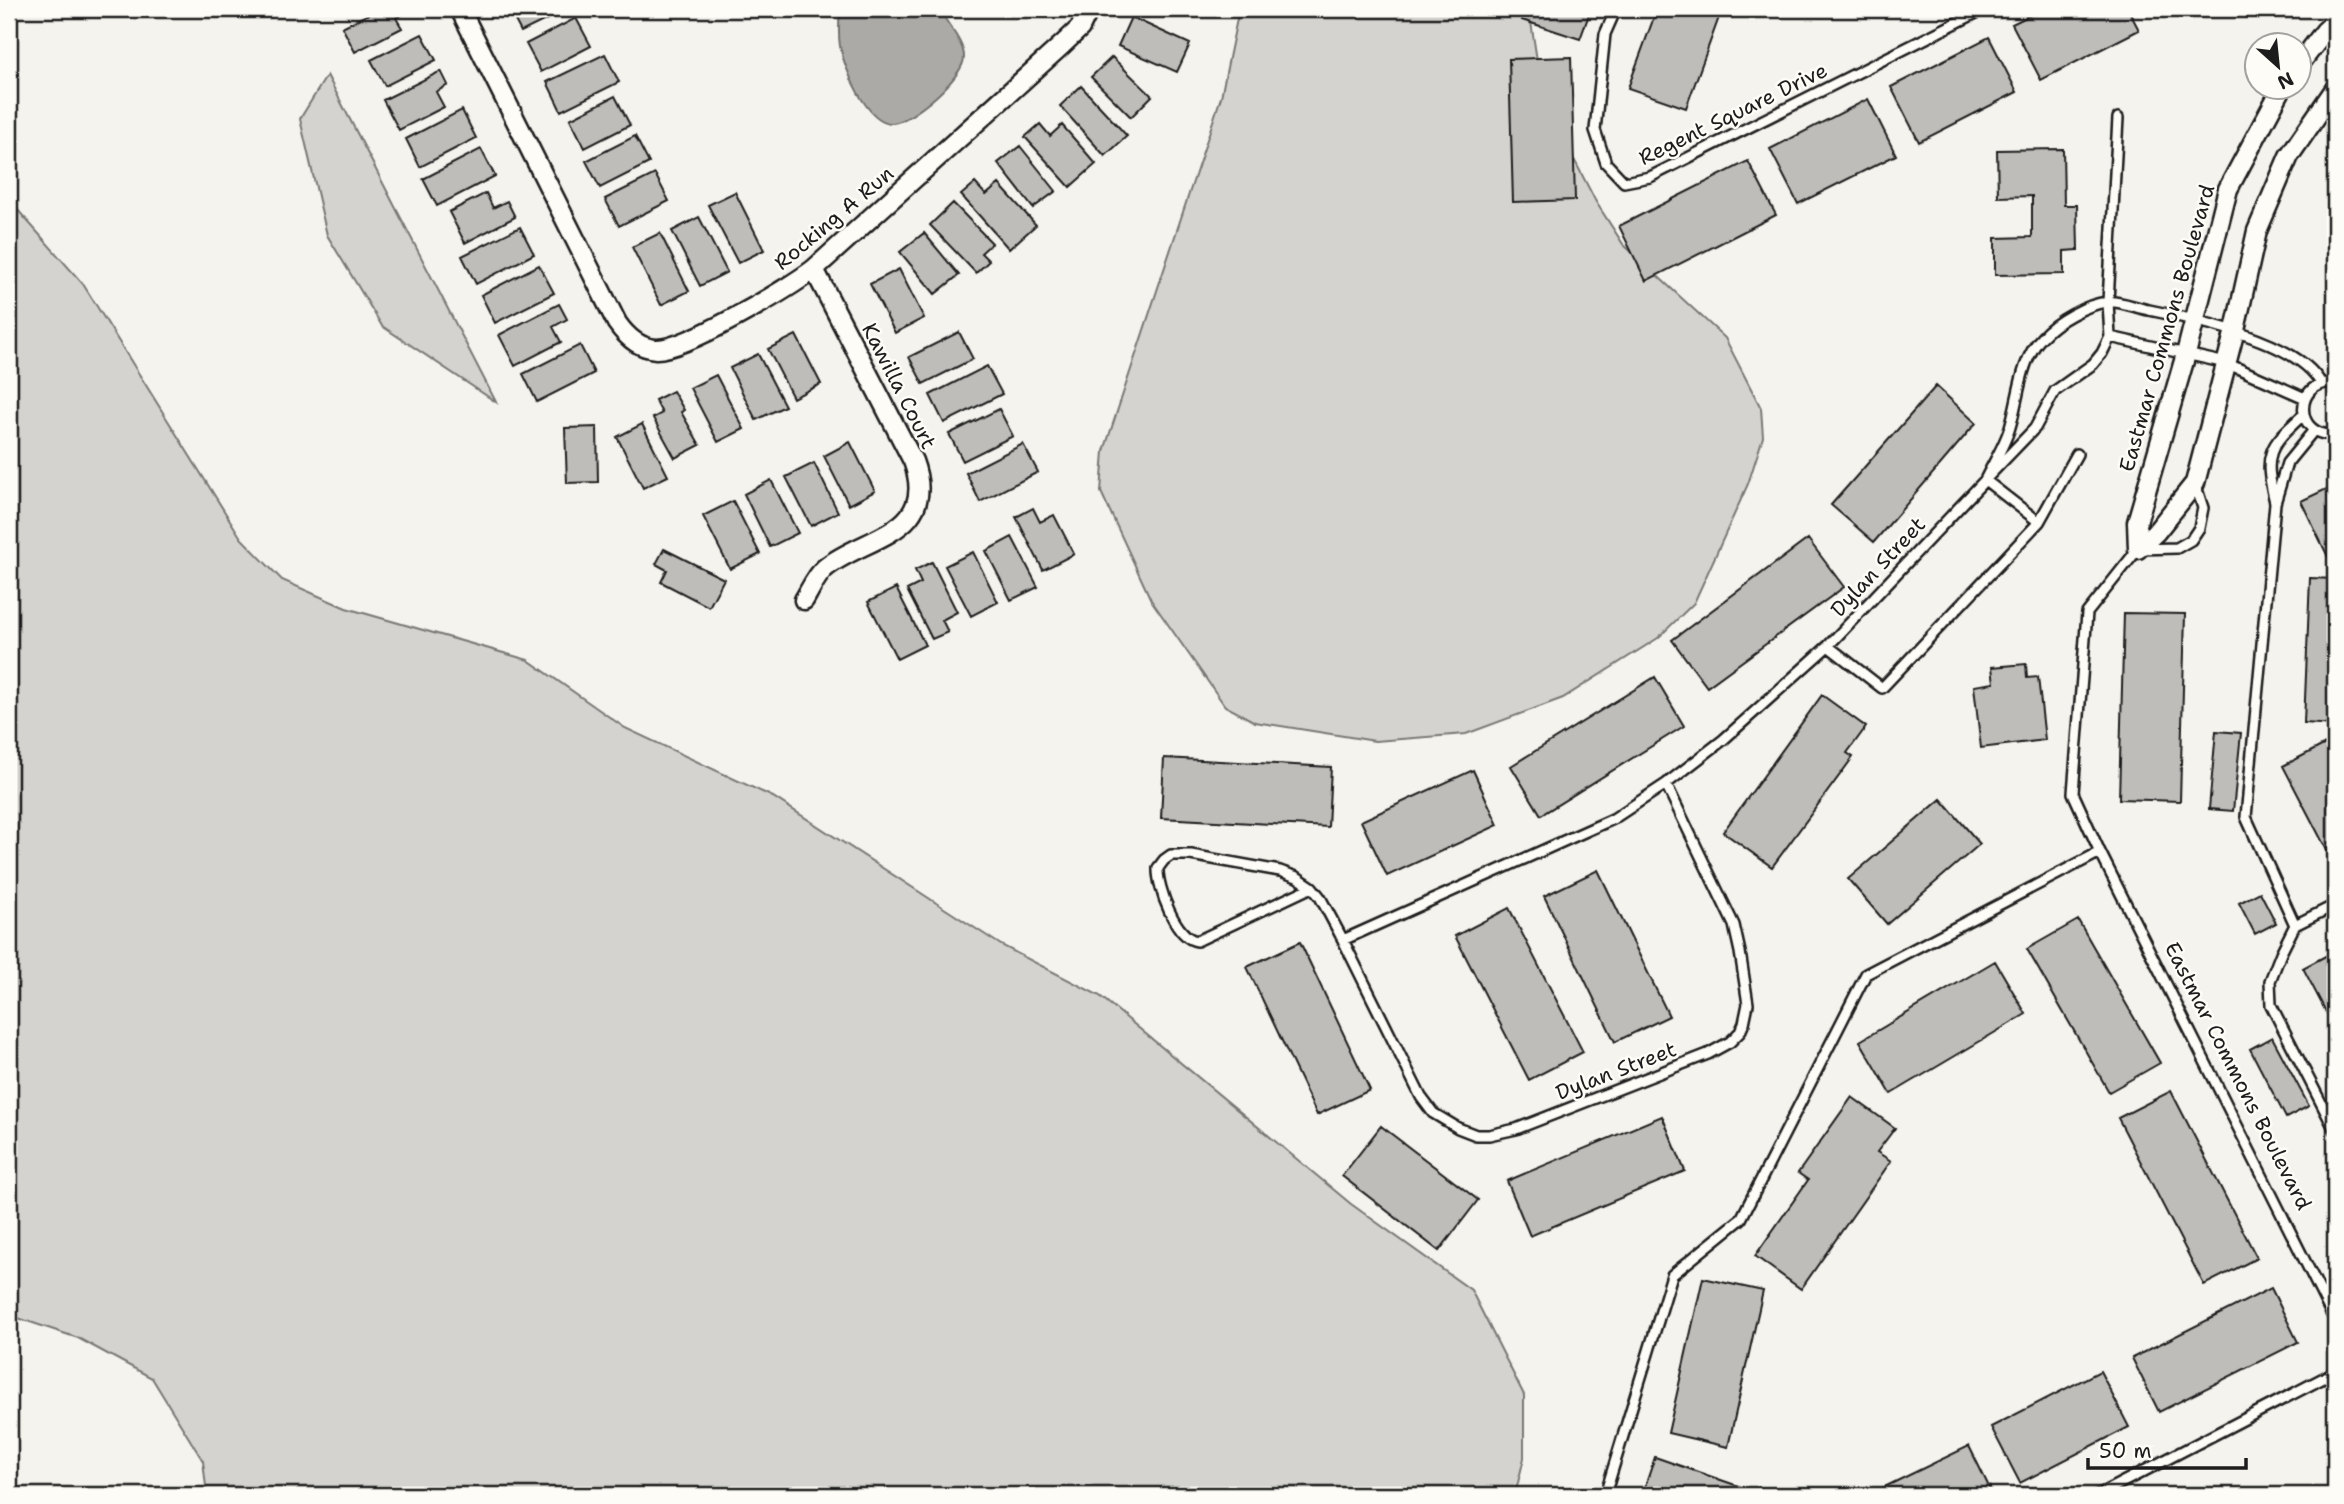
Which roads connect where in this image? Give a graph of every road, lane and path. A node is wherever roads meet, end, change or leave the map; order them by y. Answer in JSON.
{"nodes":[{"id":1,"x":460,"y":9,"type":"edge"},
{"id":2,"x":1089,"y":9,"type":"edge"},
{"id":3,"x":1616,"y":9,"type":"edge"},
{"id":4,"x":1984,"y":9,"type":"edge"},
{"id":5,"x":2335,"y":22,"type":"edge"},
{"id":6,"x":2312,"y":48,"type":"edge"},
{"id":7,"x":2335,"y":89,"type":"edge"},
{"id":8,"x":2275,"y":102,"type":"edge"},
{"id":9,"x":2118,"y":118,"type":"dead end"},
{"id":10,"x":814,"y":269,"type":"junction"},
{"id":11,"x":2108,"y":302,"type":"junction"},
{"id":12,"x":2196,"y":320,"type":"junction"},
{"id":13,"x":2235,"y":330,"type":"junction"},
{"id":14,"x":2110,"y":337,"type":"junction"},
{"id":15,"x":2186,"y":354,"type":"junction"},
{"id":16,"x":2226,"y":363,"type":"junction"},
{"id":17,"x":2335,"y":383,"type":"edge"},
{"id":18,"x":2321,"y":384,"type":"junction"},
{"id":19,"x":2305,"y":398,"type":"junction"},
{"id":20,"x":2303,"y":415,"type":"junction"},
{"id":21,"x":2314,"y":430,"type":"junction"},
{"id":22,"x":2335,"y":433,"type":"edge"},
{"id":23,"x":2077,"y":454,"type":"dead end"},
{"id":24,"x":1985,"y":480,"type":"junction"},
{"id":25,"x":2195,"y":483,"type":"junction"},
{"id":26,"x":2276,"y":503,"type":"junction"},
{"id":27,"x":2039,"y":522,"type":"junction"},
{"id":28,"x":2138,"y":550,"type":"junction"},
{"id":29,"x":804,"y":600,"type":"dead end"},
{"id":30,"x":1828,"y":646,"type":"junction"},
{"id":31,"x":1666,"y":784,"type":"junction"},
{"id":32,"x":2100,"y":852,"type":"junction"},
{"id":33,"x":1312,"y":887,"type":"junction"},
{"id":34,"x":2335,"y":905,"type":"edge"},
{"id":35,"x":2295,"y":925,"type":"junction"},
{"id":36,"x":1343,"y":940,"type":"junction"},
{"id":37,"x":2335,"y":1130,"type":"edge"},
{"id":38,"x":2335,"y":1321,"type":"edge"},
{"id":39,"x":2335,"y":1372,"type":"edge"},
{"id":40,"x":1605,"y":1495,"type":"edge"},
{"id":41,"x":2098,"y":1495,"type":"edge"}],
"edges":[{"from":1,"to":10,"type":"street","name":"Rocking A Run"},
{"from":2,"to":10,"type":"street","name":"Rocking A Run"},
{"from":3,"to":4,"type":"lane","name":"Regent Square Drive"},
{"from":5,"to":6,"type":"street"},
{"from":7,"to":13,"type":"street","name":"Eastmar Commons Boulevard"},
{"from":8,"to":12,"type":"street","name":"Eastmar Commons Boulevard"},
{"from":9,"to":11,"type":"lane"},
{"from":10,"to":29,"type":"street","name":"Kawilla Court"},
{"from":11,"to":12,"type":"lane"},
{"from":11,"to":14,"type":"lane"},
{"from":11,"to":24,"type":"lane","name":"Dylan Street"},
{"from":12,"to":13,"type":"lane"},
{"from":12,"to":15,"type":"street","name":"Eastmar Commons Boulevard"},
{"from":13,"to":16,"type":"street","name":"Eastmar Commons Boulevard"},
{"from":13,"to":18,"type":"lane"},
{"from":14,"to":15,"type":"lane"},
{"from":14,"to":24,"type":"lane","name":"Dylan Street"},
{"from":15,"to":16,"type":"lane"},
{"from":15,"to":28,"type":"street","name":"Eastmar Commons Boulevard"},
{"from":16,"to":19,"type":"lane"},
{"from":16,"to":25,"type":"street","name":"Eastmar Commons Boulevard"},
{"from":17,"to":18,"type":"lane"},
{"from":18,"to":19,"type":"lane"},
{"from":19,"to":20,"type":"lane"},
{"from":20,"to":21,"type":"lane"},
{"from":20,"to":26,"type":"lane"},
{"from":21,"to":22,"type":"lane"},
{"from":21,"to":26,"type":"lane"},
{"from":23,"to":27,"type":"lane"},
{"from":24,"to":27,"type":"lane"},
{"from":24,"to":30,"type":"lane","name":"Dylan Street"},
{"from":25,"to":28,"type":"street","name":"Eastmar Commons Boulevard"},
{"from":25,"to":28,"type":"lane"},
{"from":26,"to":35,"type":"lane"},
{"from":27,"to":30,"type":"lane"},
{"from":28,"to":32,"type":"lane","name":"Eastmar Commons Boulevard"},
{"from":30,"to":31,"type":"lane","name":"Dylan Street"},
{"from":31,"to":36,"type":"lane","name":"Dylan Street"},
{"from":31,"to":36,"type":"lane","name":"Dylan Street"},
{"from":32,"to":38,"type":"lane","name":"Eastmar Commons Boulevard"},
{"from":32,"to":40,"type":"lane"},
{"from":33,"to":33,"type":"lane"},
{"from":33,"to":36,"type":"lane","name":"Dylan Street"},
{"from":34,"to":35,"type":"lane"},
{"from":35,"to":37,"type":"lane"},
{"from":39,"to":41,"type":"lane"}]}
